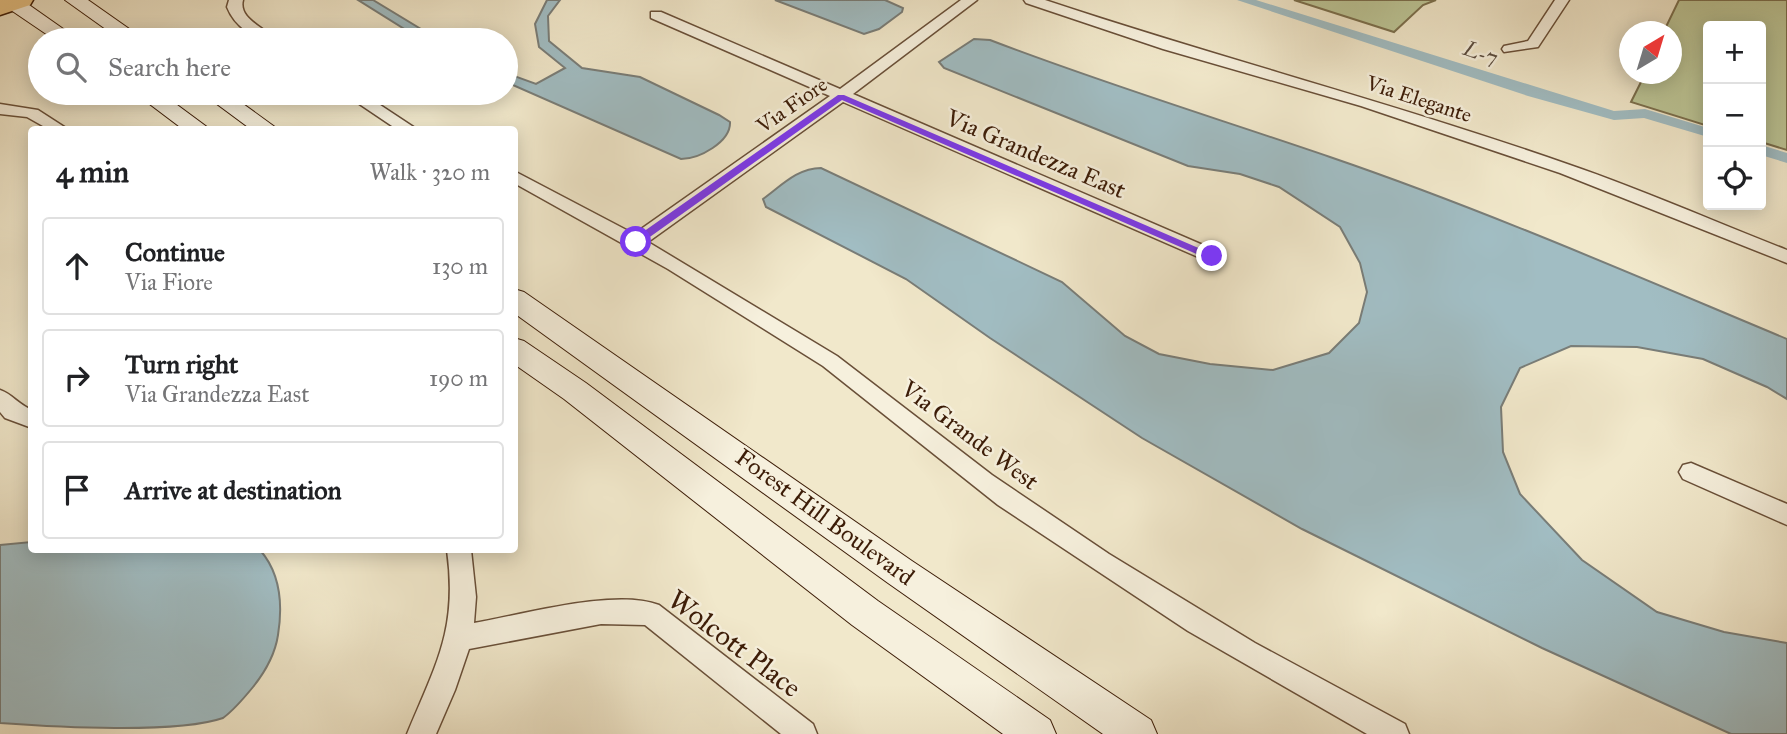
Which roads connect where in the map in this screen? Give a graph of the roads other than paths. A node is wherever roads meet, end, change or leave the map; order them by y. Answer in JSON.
{"nodes":[{"id":1,"x":75,"y":0,"type":"edge"},
{"id":2,"x":236,"y":0,"type":"edge"},
{"id":3,"x":970,"y":0,"type":"edge"},
{"id":4,"x":1031,"y":0,"type":"edge"},
{"id":5,"x":1562,"y":0,"type":"edge"},
{"id":6,"x":11,"y":3,"type":"edge"},
{"id":7,"x":656,"y":15,"type":"dead end"},
{"id":8,"x":50,"y":28,"type":"edge"},
{"id":9,"x":117,"y":28,"type":"edge"},
{"id":10,"x":253,"y":28,"type":"edge"},
{"id":11,"x":1509,"y":49,"type":"dead end"},
{"id":12,"x":841,"y":96,"type":"junction"},
{"id":13,"x":164,"y":105,"type":"edge"},
{"id":14,"x":231,"y":105,"type":"edge"},
{"id":15,"x":370,"y":105,"type":"edge"},
{"id":16,"x":0,"y":109,"type":"edge"},
{"id":17,"x":56,"y":126,"type":"edge"},
{"id":18,"x":194,"y":126,"type":"edge"},
{"id":19,"x":262,"y":126,"type":"edge"},
{"id":20,"x":404,"y":126,"type":"edge"},
{"id":21,"x":518,"y":178,"type":"edge"},
{"id":22,"x":636,"y":242,"type":"junction"},
{"id":23,"x":1212,"y":256,"type":"dead end"},
{"id":24,"x":1787,"y":257,"type":"edge"},
{"id":25,"x":518,"y":302,"type":"edge"},
{"id":26,"x":518,"y":352,"type":"edge"},
{"id":27,"x":0,"y":398,"type":"edge"},
{"id":28,"x":28,"y":418,"type":"edge"},
{"id":29,"x":1692,"y":472,"type":"dead end"},
{"id":30,"x":1787,"y":515,"type":"edge"},
{"id":31,"x":460,"y":553,"type":"edge"},
{"id":32,"x":460,"y":638,"type":"junction"},
{"id":33,"x":421,"y":734,"type":"edge"},
{"id":34,"x":803,"y":734,"type":"edge"},
{"id":35,"x":1036,"y":734,"type":"edge"},
{"id":36,"x":1137,"y":734,"type":"edge"},
{"id":37,"x":1395,"y":734,"type":"edge"}],
"edges":[{"from":1,"to":9,"type":"main road"},
{"from":2,"to":10,"type":"street"},
{"from":3,"to":12,"type":"street","name":"Via Fiore"},
{"from":4,"to":24,"type":"street","name":"Via Elegante"},
{"from":5,"to":11,"type":"street"},
{"from":6,"to":8,"type":"main road"},
{"from":7,"to":12,"type":"street","name":"Via Grandezza East"},
{"from":12,"to":22,"type":"street","name":"Via Fiore"},
{"from":12,"to":23,"type":"street","name":"Via Grandezza East"},
{"from":13,"to":18,"type":"main road"},
{"from":14,"to":19,"type":"main road"},
{"from":15,"to":20,"type":"street"},
{"from":16,"to":17,"type":"street"},
{"from":21,"to":22,"type":"street","name":"Via Grande West"},
{"from":22,"to":37,"type":"street","name":"Via Grande West"},
{"from":25,"to":36,"type":"main road","name":"Forest Hill Boulevard"},
{"from":26,"to":35,"type":"main road","name":"Forest Hill Boulevard"},
{"from":27,"to":28,"type":"street"},
{"from":29,"to":30,"type":"street"},
{"from":31,"to":32,"type":"street"},
{"from":32,"to":33,"type":"street"},
{"from":32,"to":34,"type":"street","name":"Wolcott Place"}]}
